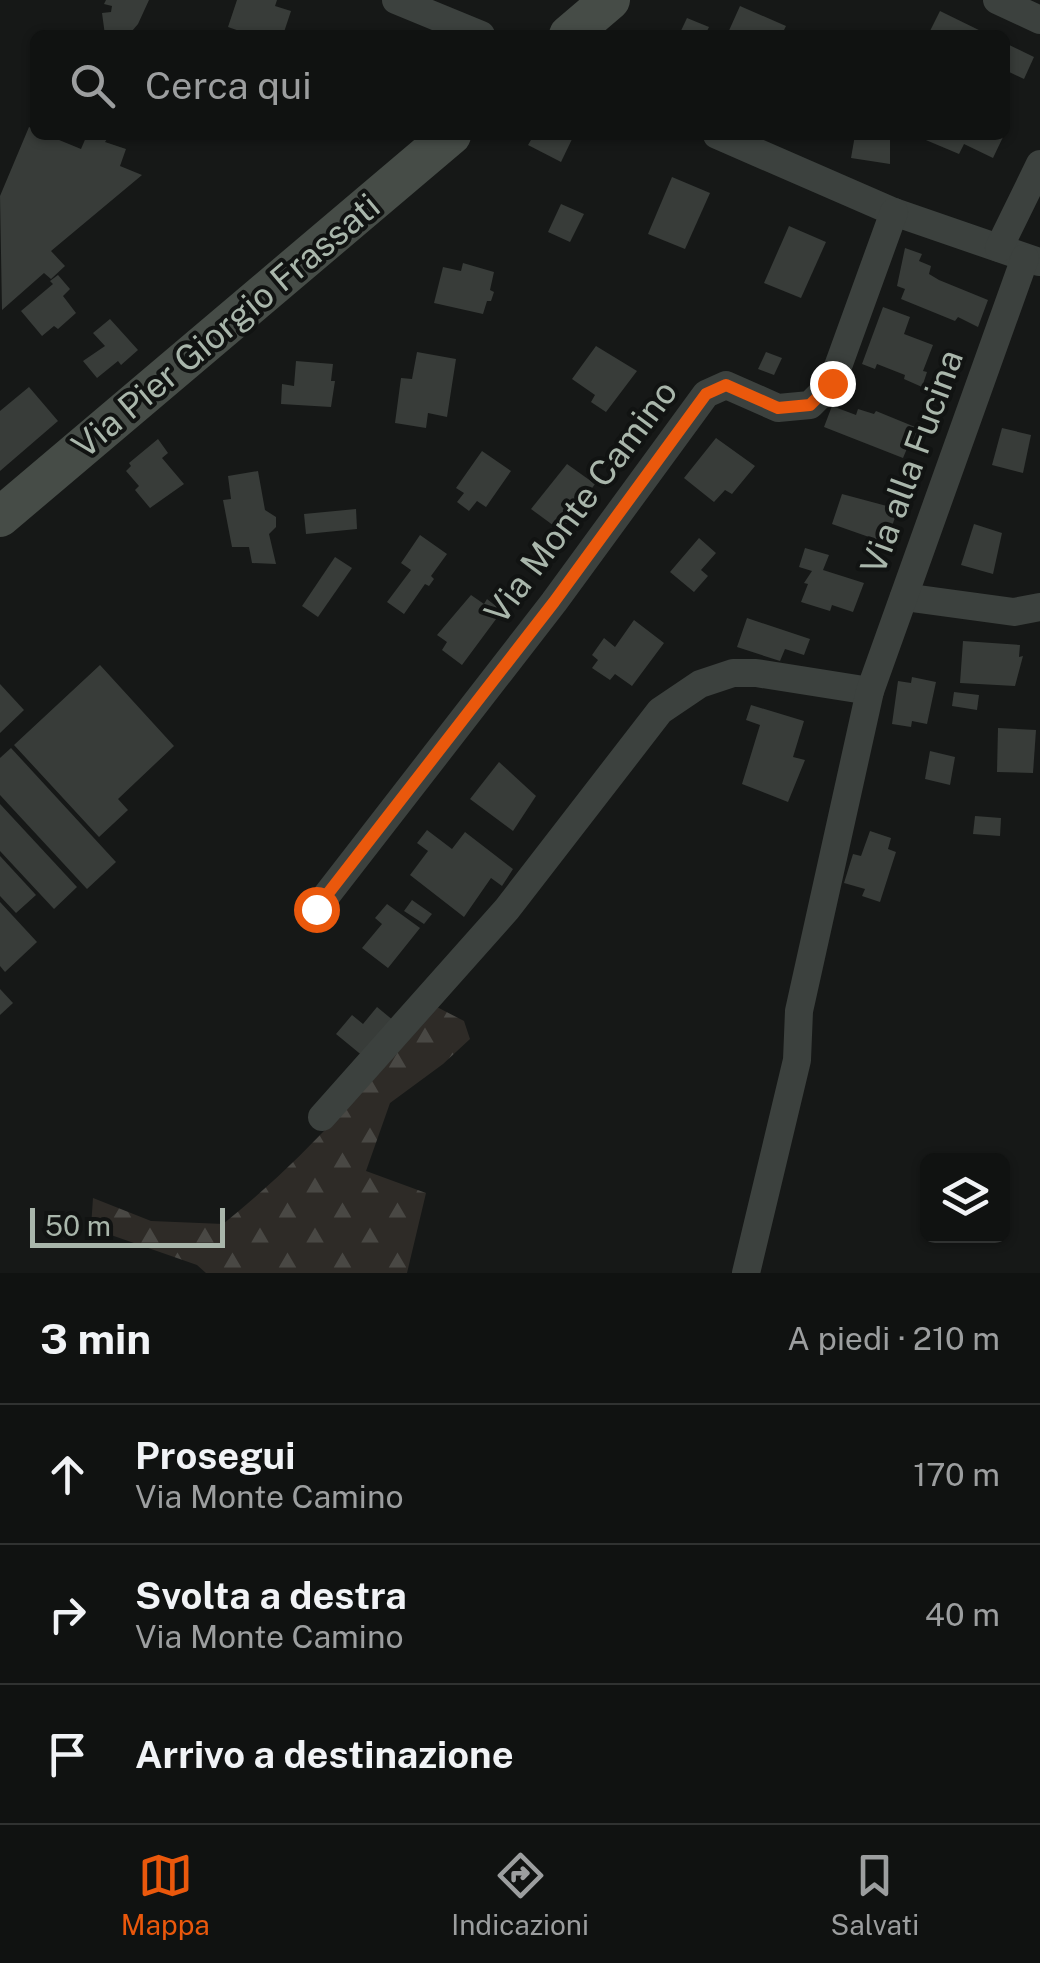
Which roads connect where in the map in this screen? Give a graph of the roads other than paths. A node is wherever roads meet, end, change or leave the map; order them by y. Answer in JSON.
{"nodes":[{"id":1,"x":396,"y":0,"type":"edge"},
{"id":2,"x":610,"y":0,"type":"edge"},
{"id":3,"x":998,"y":0,"type":"edge"},
{"id":4,"x":1040,"y":20,"type":"edge"},
{"id":5,"x":469,"y":30,"type":"edge"},
{"id":6,"x":575,"y":30,"type":"edge"},
{"id":7,"x":445,"y":140,"type":"edge"},
{"id":8,"x":729,"y":140,"type":"edge"},
{"id":9,"x":1040,"y":164,"type":"edge"},
{"id":10,"x":894,"y":212,"type":"junction"},
{"id":11,"x":1021,"y":256,"type":"edge"},
{"id":12,"x":0,"y":517,"type":"edge"},
{"id":13,"x":904,"y":597,"type":"junction"},
{"id":14,"x":1040,"y":608,"type":"edge"},
{"id":15,"x":870,"y":691,"type":"junction"},
{"id":16,"x":316,"y":909,"type":"dead end"},
{"id":17,"x":322,"y":1118,"type":"dead end"},
{"id":18,"x":746,"y":1273,"type":"edge"}],
"edges":[{"from":1,"to":5,"type":"street"},
{"from":2,"to":6,"type":"street"},
{"from":3,"to":4,"type":"street"},
{"from":7,"to":12,"type":"street","name":"Via Pier Giorgio Frassati"},
{"from":8,"to":10,"type":"street"},
{"from":9,"to":11,"type":"street","name":"Via alla Fucina"},
{"from":10,"to":11,"type":"street"},
{"from":10,"to":16,"type":"street","name":"Via Monte Camino"},
{"from":11,"to":13,"type":"street","name":"Via alla Fucina"},
{"from":13,"to":14,"type":"street"},
{"from":13,"to":15,"type":"street","name":"Via alla Fucina"},
{"from":15,"to":17,"type":"street"},
{"from":15,"to":18,"type":"street","name":"Via alla Fucina"}]}
